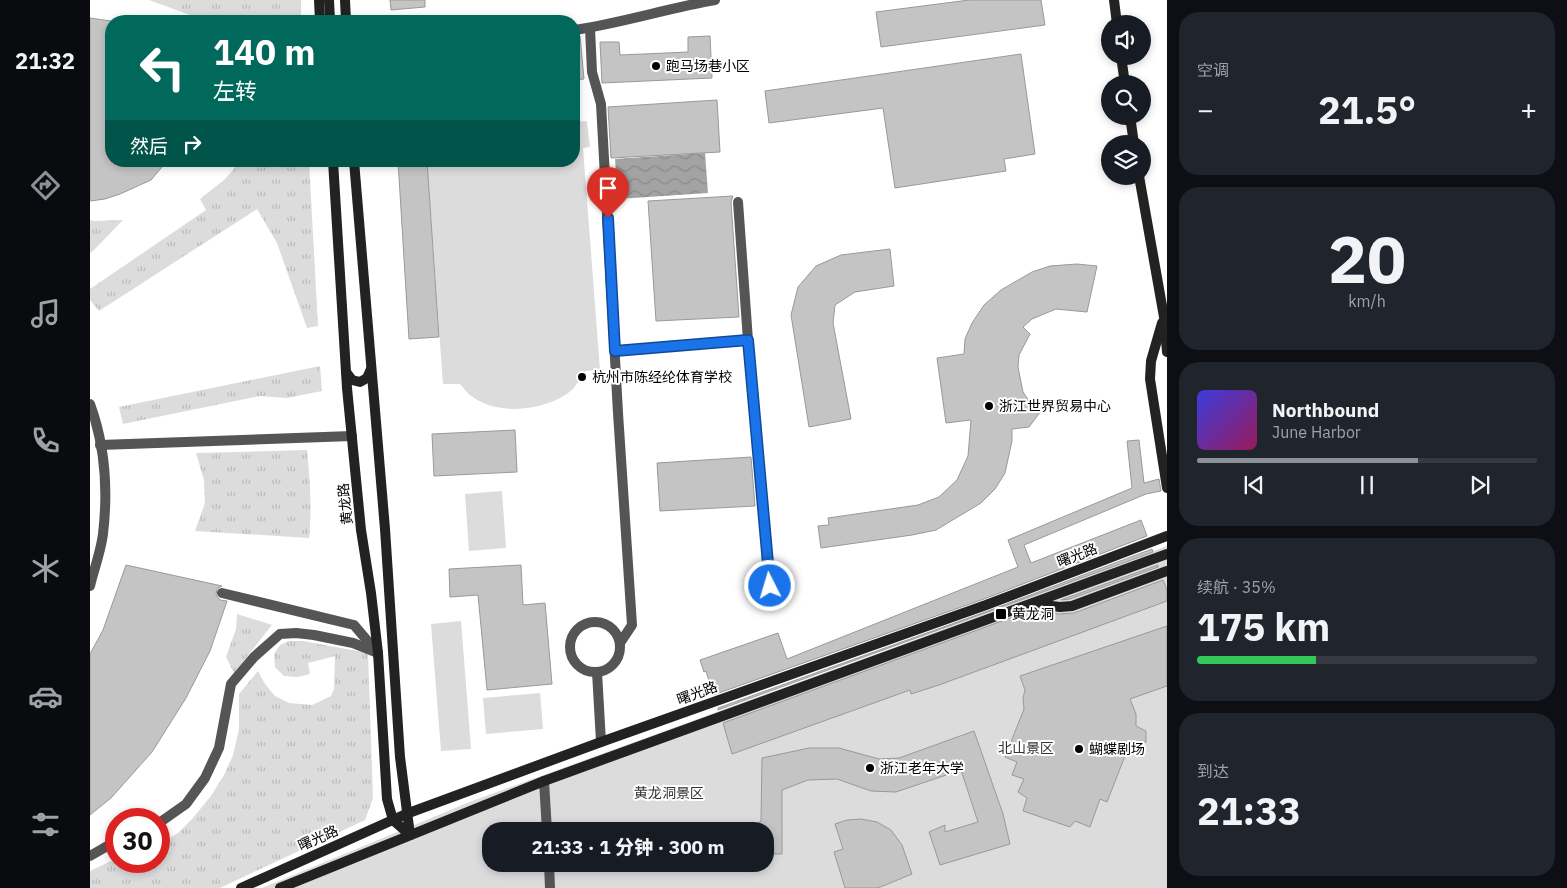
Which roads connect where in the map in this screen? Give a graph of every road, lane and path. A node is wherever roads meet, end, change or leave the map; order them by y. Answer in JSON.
{"nodes":[{"id":1,"x":319,"y":0,"type":"edge"},
{"id":2,"x":329,"y":0,"type":"edge"},
{"id":3,"x":345,"y":0,"type":"edge"},
{"id":4,"x":715,"y":0,"type":"edge"},
{"id":5,"x":1114,"y":0,"type":"edge"},
{"id":6,"x":320,"y":15,"type":"edge"},
{"id":7,"x":330,"y":15,"type":"edge"},
{"id":8,"x":346,"y":15,"type":"edge"},
{"id":9,"x":1116,"y":15,"type":"edge"},
{"id":10,"x":590,"y":28,"type":"junction"},
{"id":11,"x":580,"y":29,"type":"edge"},
{"id":12,"x":333,"y":167,"type":"edge"},
{"id":13,"x":354,"y":167,"type":"edge"},
{"id":14,"x":1141,"y":185,"type":"edge"},
{"id":15,"x":738,"y":202,"type":"dead end"},
{"id":16,"x":1164,"y":317,"type":"junction"},
{"id":17,"x":748,"y":340,"type":"junction"},
{"id":18,"x":615,"y":351,"type":"junction"},
{"id":19,"x":1167,"y":352,"type":"edge"},
{"id":20,"x":371,"y":368,"type":"junction"},
{"id":21,"x":346,"y":372,"type":"junction"},
{"id":22,"x":90,"y":404,"type":"edge"},
{"id":23,"x":352,"y":436,"type":"junction"},
{"id":24,"x":100,"y":445,"type":"junction"},
{"id":25,"x":1167,"y":488,"type":"edge"},
{"id":26,"x":1167,"y":536,"type":"edge"},
{"id":27,"x":1167,"y":554,"type":"edge"},
{"id":28,"x":1167,"y":571,"type":"edge"},
{"id":29,"x":90,"y":586,"type":"edge"},
{"id":30,"x":770,"y":586,"type":"dead end"},
{"id":31,"x":222,"y":594,"type":"dead end"},
{"id":32,"x":1033,"y":604,"type":"junction"},
{"id":33,"x":620,"y":642,"type":"junction"},
{"id":34,"x":378,"y":653,"type":"junction"},
{"id":35,"x":597,"y":672,"type":"junction"},
{"id":36,"x":601,"y":742,"type":"junction"},
{"id":37,"x":544,"y":781,"type":"junction"},
{"id":38,"x":406,"y":814,"type":"junction"},
{"id":39,"x":170,"y":816,"type":"edge"},
{"id":40,"x":393,"y":820,"type":"junction"},
{"id":41,"x":546,"y":822,"type":"edge"},
{"id":42,"x":410,"y":835,"type":"junction"},
{"id":43,"x":105,"y":847,"type":"edge"},
{"id":44,"x":90,"y":856,"type":"edge"},
{"id":45,"x":549,"y":872,"type":"edge"},
{"id":46,"x":241,"y":888,"type":"edge"},
{"id":47,"x":280,"y":888,"type":"edge"},
{"id":48,"x":550,"y":888,"type":"edge"}],
"edges":[{"from":1,"to":6,"type":"main road"},
{"from":2,"to":7,"type":"main road"},
{"from":3,"to":8,"type":"main road"},
{"from":4,"to":10,"type":"street"},
{"from":5,"to":9,"type":"main road"},
{"from":10,"to":11,"type":"street"},
{"from":10,"to":18,"type":"street"},
{"from":12,"to":21,"type":"main road","name":"黄龙路"},
{"from":13,"to":20,"type":"main road"},
{"from":14,"to":16,"type":"main road"},
{"from":15,"to":17,"type":"street"},
{"from":16,"to":19,"type":"main road"},
{"from":16,"to":25,"type":"main road"},
{"from":17,"to":18,"type":"street"},
{"from":17,"to":30,"type":"street"},
{"from":18,"to":33,"type":"street"},
{"from":20,"to":21,"type":"main road"},
{"from":20,"to":38,"type":"main road"},
{"from":21,"to":23,"type":"main road","name":"黄龙路"},
{"from":22,"to":24,"type":"street"},
{"from":23,"to":24,"type":"street"},
{"from":23,"to":34,"type":"main road","name":"黄龙路"},
{"from":24,"to":29,"type":"street"},
{"from":26,"to":36,"type":"main road","name":"曙光路"},
{"from":27,"to":32,"type":"main road"},
{"from":28,"to":32,"type":"main road"},
{"from":31,"to":34,"type":"street"},
{"from":32,"to":37,"type":"main road"},
{"from":33,"to":35,"type":"street"},
{"from":33,"to":35,"type":"street"},
{"from":34,"to":39,"type":"street"},
{"from":34,"to":40,"type":"main road","name":"黄龙路"},
{"from":35,"to":36,"type":"street"},
{"from":36,"to":38,"type":"main road","name":"曙光路"},
{"from":37,"to":41,"type":"street"},
{"from":37,"to":42,"type":"main road"},
{"from":38,"to":40,"type":"main road","name":"曙光路"},
{"from":38,"to":42,"type":"main road"},
{"from":40,"to":42,"type":"main road"},
{"from":40,"to":46,"type":"main road","name":"曙光路"},
{"from":42,"to":47,"type":"main road"},
{"from":43,"to":44,"type":"street"},
{"from":45,"to":48,"type":"street"}]}
